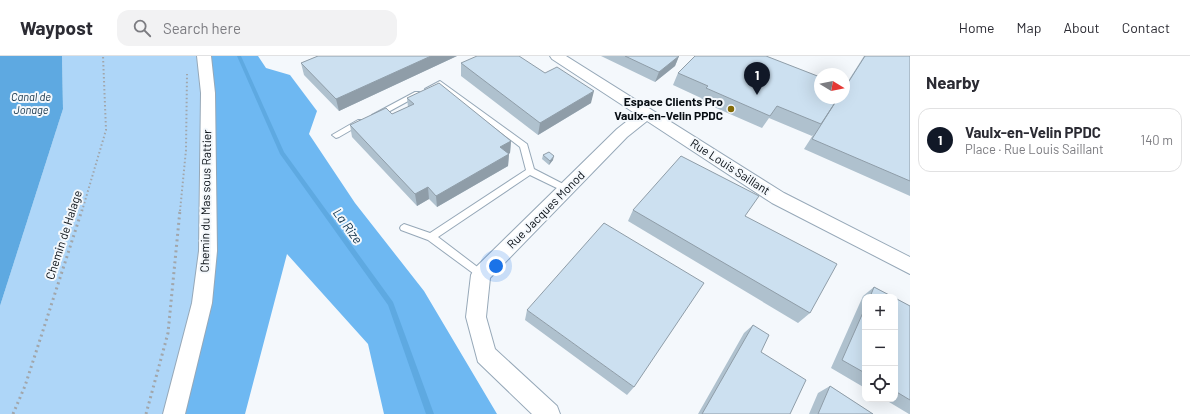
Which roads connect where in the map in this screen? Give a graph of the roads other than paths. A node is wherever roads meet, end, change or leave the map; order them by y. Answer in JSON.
{"nodes":[{"id":1,"x":204,"y":56,"type":"edge"},
{"id":2,"x":557,"y":56,"type":"edge"},
{"id":3,"x":648,"y":114,"type":"junction"},
{"id":4,"x":336,"y":135,"type":"dead end"},
{"id":5,"x":530,"y":171,"type":"junction"},
{"id":6,"x":566,"y":189,"type":"junction"},
{"id":7,"x":404,"y":228,"type":"dead end"},
{"id":8,"x":430,"y":237,"type":"junction"},
{"id":9,"x":910,"y":266,"type":"edge"},
{"id":10,"x":481,"y":275,"type":"junction"},
{"id":11,"x":174,"y":414,"type":"edge"},
{"id":12,"x":549,"y":414,"type":"edge"}],
"edges":[{"from":1,"to":11,"type":"street","name":"Chemin du Mas sous Rattier"},
{"from":2,"to":3,"type":"street","name":"Rue Louis Saillant"},
{"from":3,"to":6,"type":"street","name":"Rue Jacques Monod"},
{"from":3,"to":9,"type":"street","name":"Rue Louis Saillant"},
{"from":4,"to":5,"type":"lane"},
{"from":5,"to":6,"type":"lane"},
{"from":5,"to":8,"type":"lane"},
{"from":6,"to":10,"type":"street","name":"Rue Jacques Monod"},
{"from":7,"to":8,"type":"lane"},
{"from":8,"to":10,"type":"lane"},
{"from":10,"to":12,"type":"street"}]}
